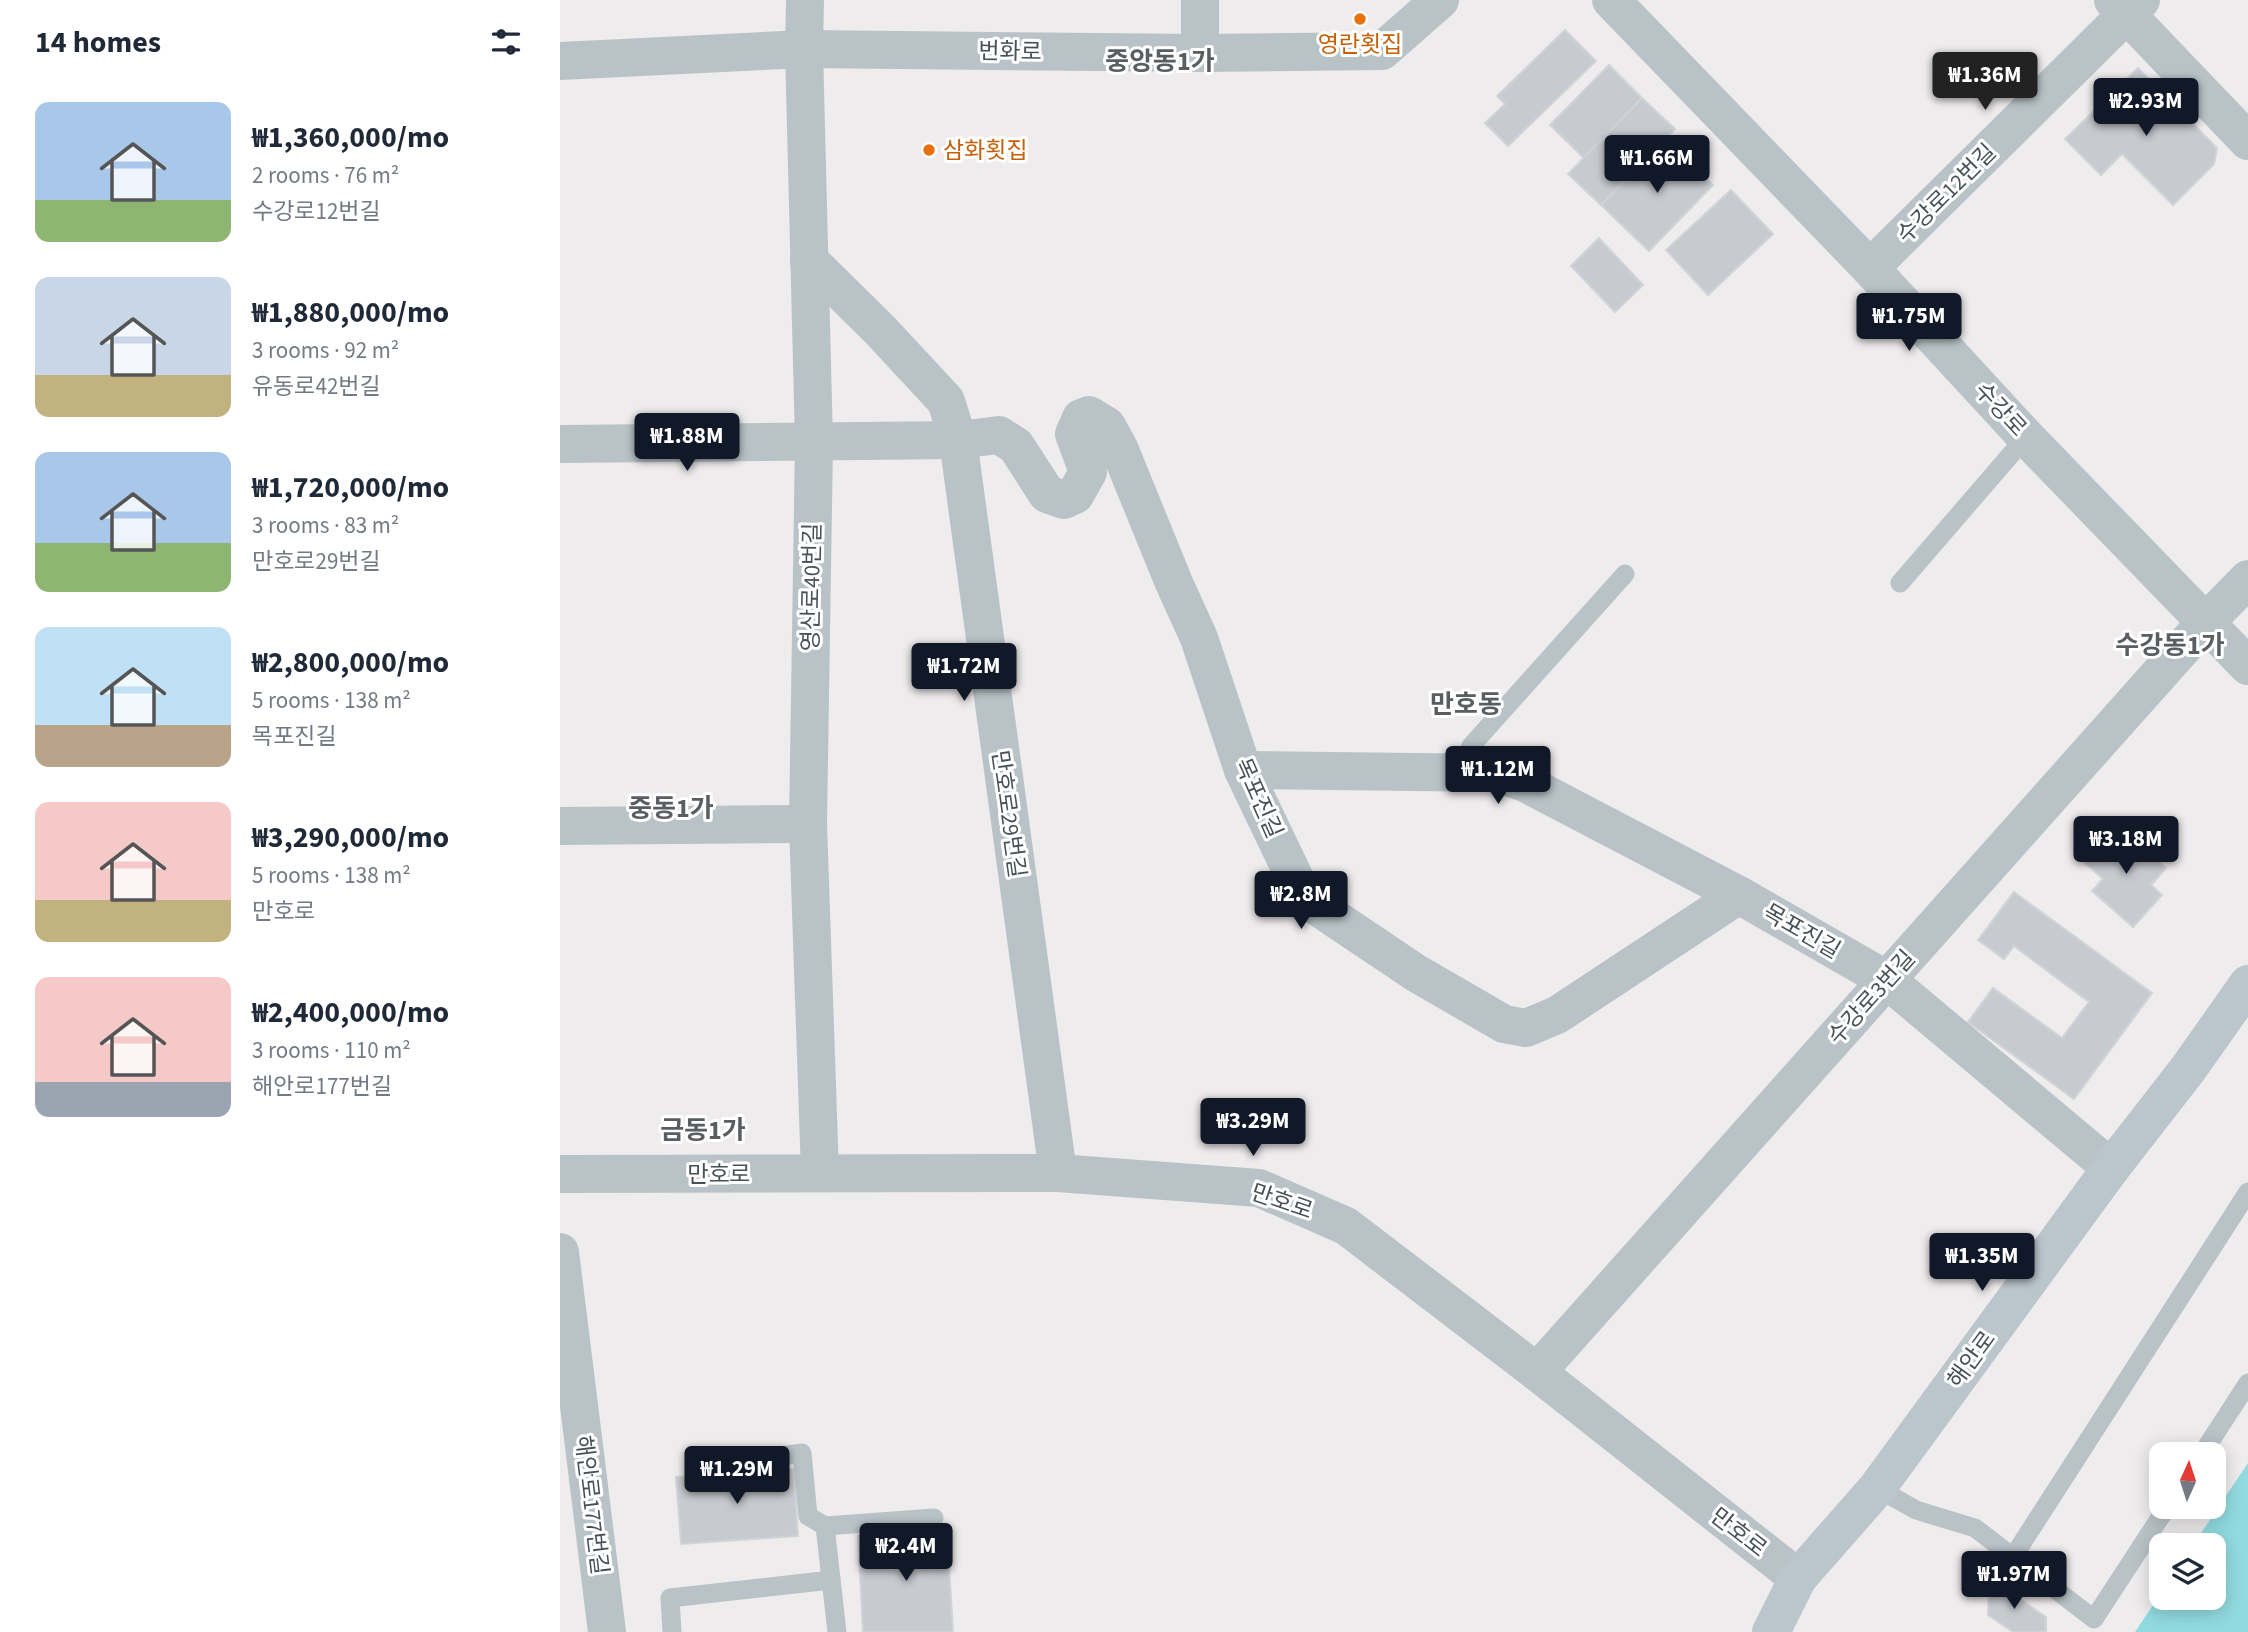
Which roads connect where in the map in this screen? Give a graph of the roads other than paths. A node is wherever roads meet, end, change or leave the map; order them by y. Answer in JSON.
{"nodes":[{"id":1,"x":805,"y":0,"type":"edge"},
{"id":2,"x":1200,"y":0,"type":"edge"},
{"id":3,"x":1440,"y":0,"type":"edge"},
{"id":4,"x":1611,"y":0,"type":"edge"},
{"id":5,"x":2127,"y":4,"type":"edge"},
{"id":6,"x":804,"y":49,"type":"junction"},
{"id":7,"x":1200,"y":53,"type":"junction"},
{"id":8,"x":560,"y":61,"type":"edge"},
{"id":9,"x":2248,"y":141,"type":"edge"},
{"id":10,"x":809,"y":260,"type":"junction"},
{"id":11,"x":1870,"y":268,"type":"junction"},
{"id":12,"x":2026,"y":437,"type":"junction"},
{"id":13,"x":958,"y":440,"type":"junction"},
{"id":14,"x":814,"y":442,"type":"junction"},
{"id":15,"x":560,"y":444,"type":"edge"},
{"id":16,"x":1625,"y":575,"type":"dead end"},
{"id":17,"x":2248,"y":579,"type":"edge"},
{"id":18,"x":1900,"y":583,"type":"dead end"},
{"id":19,"x":2205,"y":623,"type":"junction"},
{"id":20,"x":2248,"y":666,"type":"edge"},
{"id":21,"x":1243,"y":770,"type":"junction"},
{"id":22,"x":1459,"y":772,"type":"junction"},
{"id":23,"x":808,"y":824,"type":"junction"},
{"id":24,"x":560,"y":826,"type":"edge"},
{"id":25,"x":1739,"y":895,"type":"junction"},
{"id":26,"x":1886,"y":980,"type":"junction"},
{"id":27,"x":2248,"y":984,"type":"edge"},
{"id":28,"x":2111,"y":1168,"type":"junction"},
{"id":29,"x":1058,"y":1173,"type":"junction"},
{"id":30,"x":560,"y":1174,"type":"edge"},
{"id":31,"x":820,"y":1174,"type":"junction"},
{"id":32,"x":2248,"y":1192,"type":"edge"},
{"id":33,"x":560,"y":1252,"type":"edge"},
{"id":34,"x":1537,"y":1372,"type":"junction"},
{"id":35,"x":2248,"y":1383,"type":"edge"},
{"id":36,"x":2210,"y":1442,"type":"edge"},
{"id":37,"x":773,"y":1457,"type":"dead end"},
{"id":38,"x":1877,"y":1488,"type":"junction"},
{"id":39,"x":934,"y":1518,"type":"dead end"},
{"id":40,"x":2159,"y":1519,"type":"edge"},
{"id":41,"x":825,"y":1526,"type":"junction"},
{"id":42,"x":2013,"y":1557,"type":"junction"},
{"id":43,"x":1798,"y":1578,"type":"junction"},
{"id":44,"x":831,"y":1580,"type":"junction"},
{"id":45,"x":607,"y":1632,"type":"edge"},
{"id":46,"x":672,"y":1632,"type":"edge"},
{"id":47,"x":837,"y":1632,"type":"edge"},
{"id":48,"x":1771,"y":1632,"type":"edge"}],
"edges":[{"from":1,"to":6,"type":"street","name":"영산로40번길"},
{"from":2,"to":7,"type":"street"},
{"from":3,"to":7,"type":"street","name":"번화로"},
{"from":4,"to":11,"type":"street","name":"수강로"},
{"from":5,"to":9,"type":"street"},
{"from":5,"to":11,"type":"street","name":"수강로12번길"},
{"from":6,"to":7,"type":"street","name":"번화로"},
{"from":6,"to":8,"type":"street","name":"번화로"},
{"from":6,"to":10,"type":"street","name":"영산로40번길"},
{"from":10,"to":13,"type":"street","name":"만호로29번길"},
{"from":10,"to":14,"type":"street","name":"영산로40번길"},
{"from":11,"to":12,"type":"street","name":"수강로"},
{"from":12,"to":18,"type":"lane"},
{"from":12,"to":19,"type":"street","name":"수강로"},
{"from":13,"to":14,"type":"street"},
{"from":13,"to":21,"type":"street","name":"목포진길"},
{"from":13,"to":29,"type":"street","name":"만호로29번길"},
{"from":14,"to":15,"type":"street"},
{"from":14,"to":23,"type":"street","name":"영산로40번길"},
{"from":16,"to":22,"type":"lane"},
{"from":17,"to":19,"type":"street","name":"수강로3번길"},
{"from":19,"to":20,"type":"street","name":"수강로"},
{"from":19,"to":26,"type":"street","name":"수강로3번길"},
{"from":21,"to":22,"type":"street"},
{"from":21,"to":25,"type":"street","name":"목포진길"},
{"from":22,"to":25,"type":"street"},
{"from":23,"to":24,"type":"street"},
{"from":23,"to":31,"type":"street","name":"영산로40번길"},
{"from":25,"to":26,"type":"street","name":"목포진길"},
{"from":26,"to":28,"type":"street","name":"목포진길"},
{"from":26,"to":34,"type":"street","name":"수강로3번길"},
{"from":27,"to":28,"type":"street","name":"해안로"},
{"from":28,"to":38,"type":"street","name":"해안로"},
{"from":29,"to":31,"type":"street","name":"만호로"},
{"from":29,"to":34,"type":"street","name":"만호로"},
{"from":30,"to":31,"type":"street","name":"만호로"},
{"from":32,"to":42,"type":"lane"},
{"from":33,"to":45,"type":"street","name":"해안로177번길"},
{"from":34,"to":43,"type":"street","name":"만호로"},
{"from":35,"to":36,"type":"lane"},
{"from":37,"to":41,"type":"lane"},
{"from":38,"to":42,"type":"lane"},
{"from":38,"to":43,"type":"street","name":"해안로"},
{"from":39,"to":41,"type":"lane"},
{"from":40,"to":42,"type":"lane"},
{"from":41,"to":44,"type":"lane"},
{"from":43,"to":48,"type":"street","name":"해안로"},
{"from":44,"to":46,"type":"lane"},
{"from":44,"to":47,"type":"lane"}]}
